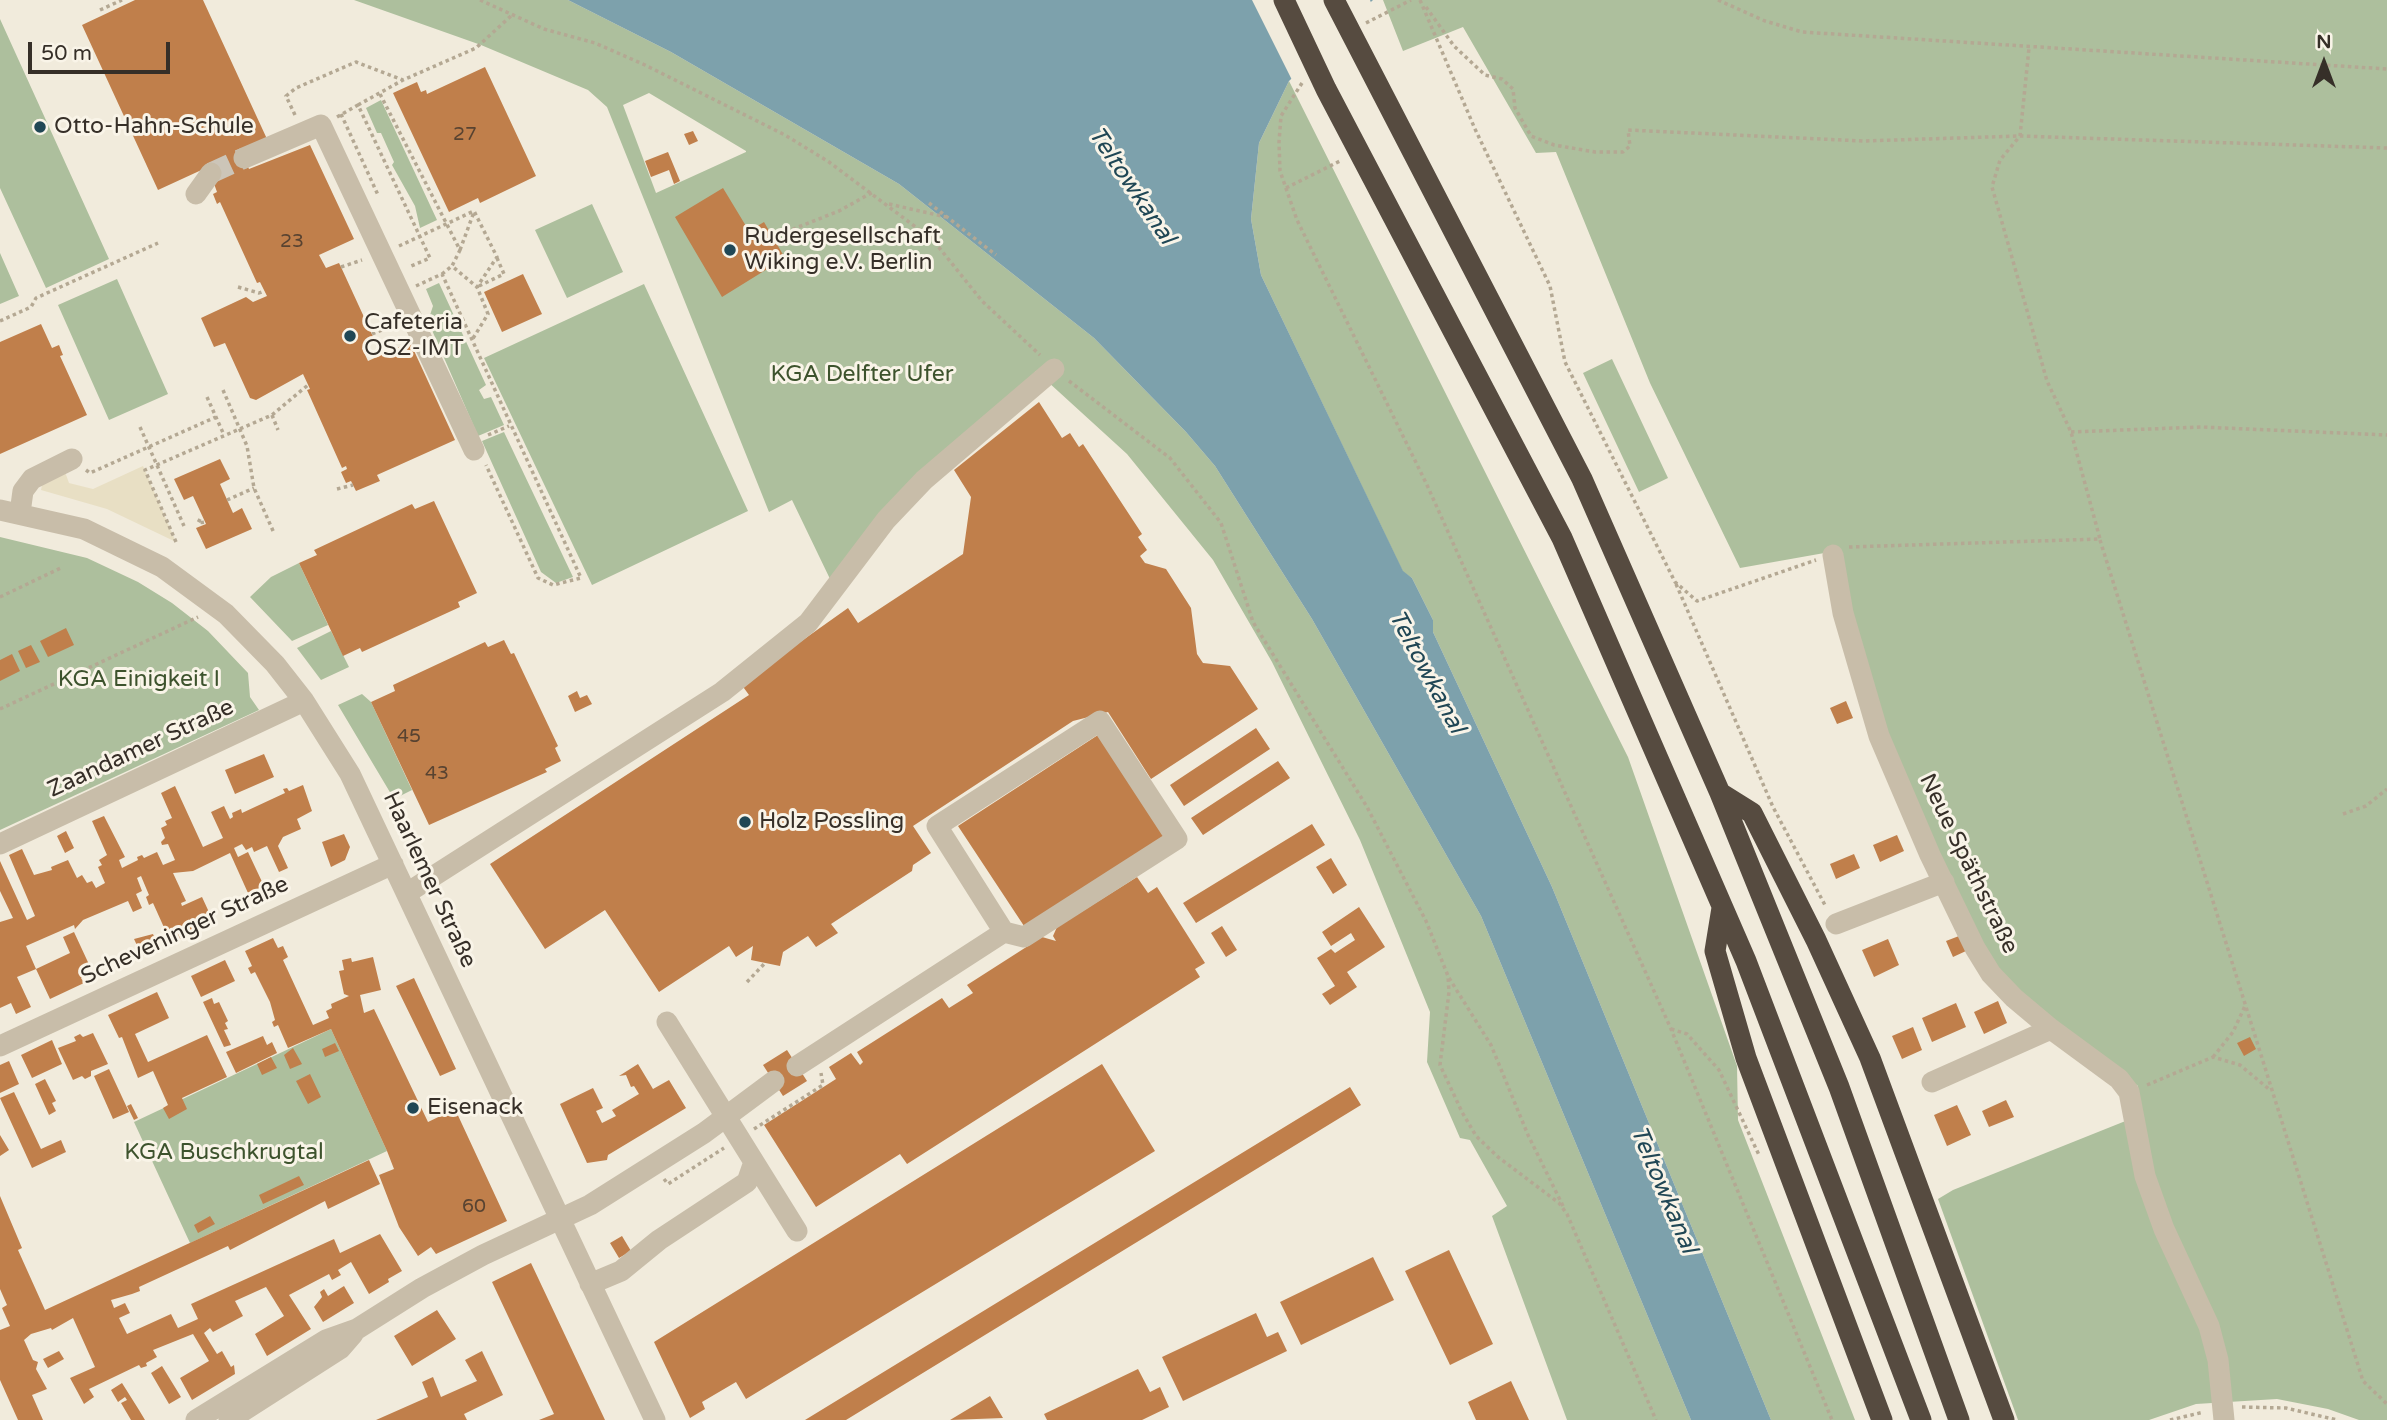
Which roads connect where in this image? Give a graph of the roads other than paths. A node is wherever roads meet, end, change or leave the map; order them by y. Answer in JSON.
{"nodes":[{"id":1,"x":1284,"y":0,"type":"edge"},
{"id":2,"x":1334,"y":0,"type":"edge"},
{"id":3,"x":244,"y":158,"type":"tunnel mouth"},
{"id":4,"x":211,"y":173,"type":"tunnel mouth"},
{"id":5,"x":196,"y":194,"type":"dead end"},
{"id":6,"x":1054,"y":369,"type":"road end"},
{"id":7,"x":474,"y":450,"type":"road end"},
{"id":8,"x":78,"y":463,"type":"road end"},
{"id":9,"x":10,"y":512,"type":"edge"},
{"id":10,"x":1833,"y":555,"type":"road end"},
{"id":11,"x":304,"y":701,"type":"junction"},
{"id":12,"x":1720,"y":793,"type":"junction"},
{"id":13,"x":0,"y":844,"type":"edge"},
{"id":14,"x":393,"y":864,"type":"junction"},
{"id":15,"x":1944,"y":882,"type":"junction"},
{"id":16,"x":407,"y":893,"type":"junction"},
{"id":17,"x":1722,"y":908,"type":"junction"},
{"id":18,"x":1836,"y":925,"type":"road end"},
{"id":19,"x":1004,"y":932,"type":"junction"},
{"id":20,"x":667,"y":1022,"type":"dead end"},
{"id":21,"x":2051,"y":1030,"type":"junction"},
{"id":22,"x":0,"y":1046,"type":"edge"},
{"id":23,"x":797,"y":1066,"type":"dead end"},
{"id":24,"x":774,"y":1081,"type":"dead end"},
{"id":25,"x":1932,"y":1082,"type":"dead end"},
{"id":26,"x":727,"y":1116,"type":"junction"},
{"id":27,"x":754,"y":1162,"type":"junction"},
{"id":28,"x":559,"y":1220,"type":"junction"},
{"id":29,"x":797,"y":1231,"type":"dead end"},
{"id":30,"x":590,"y":1284,"type":"junction"},
{"id":31,"x":357,"y":1329,"type":"junction"},
{"id":32,"x":2223,"y":1414,"type":"edge"},
{"id":33,"x":196,"y":1420,"type":"edge"},
{"id":34,"x":229,"y":1420,"type":"edge"},
{"id":35,"x":656,"y":1420,"type":"edge"},
{"id":36,"x":1882,"y":1420,"type":"edge"},
{"id":37,"x":1921,"y":1420,"type":"edge"},
{"id":38,"x":1959,"y":1420,"type":"edge"},
{"id":39,"x":2004,"y":1420,"type":"edge"}],
"edges":[{"from":1,"to":17,"type":"highway"},
{"from":2,"to":12,"type":"highway"},
{"from":3,"to":7,"type":"street"},
{"from":4,"to":5,"type":"street"},
{"from":6,"to":16,"type":"street"},
{"from":8,"to":9,"type":"street"},
{"from":9,"to":11,"type":"street","name":"Haarlemer Straße"},
{"from":10,"to":15,"type":"street","name":"Neue Späthstraße"},
{"from":11,"to":13,"type":"street","name":"Zaandamer Straße"},
{"from":11,"to":14,"type":"street","name":"Haarlemer Straße"},
{"from":12,"to":38,"type":"highway"},
{"from":12,"to":39,"type":"highway"},
{"from":14,"to":16,"type":"street","name":"Haarlemer Straße"},
{"from":14,"to":22,"type":"street","name":"Scheveninger Straße"},
{"from":15,"to":18,"type":"street"},
{"from":15,"to":21,"type":"street","name":"Neue Späthstraße"},
{"from":16,"to":28,"type":"street","name":"Haarlemer Straße"},
{"from":17,"to":36,"type":"highway"},
{"from":17,"to":37,"type":"highway"},
{"from":19,"to":19,"type":"street"},
{"from":19,"to":23,"type":"street"},
{"from":20,"to":26,"type":"street"},
{"from":21,"to":25,"type":"street"},
{"from":21,"to":32,"type":"street","name":"Neue Späthstraße"},
{"from":24,"to":26,"type":"street"},
{"from":26,"to":27,"type":"street"},
{"from":26,"to":28,"type":"street"},
{"from":27,"to":29,"type":"street"},
{"from":27,"to":30,"type":"street"},
{"from":28,"to":30,"type":"street","name":"Haarlemer Straße"},
{"from":28,"to":31,"type":"street"},
{"from":30,"to":35,"type":"street","name":"Haarlemer Straße"},
{"from":31,"to":33,"type":"street"},
{"from":31,"to":34,"type":"street"}]}
